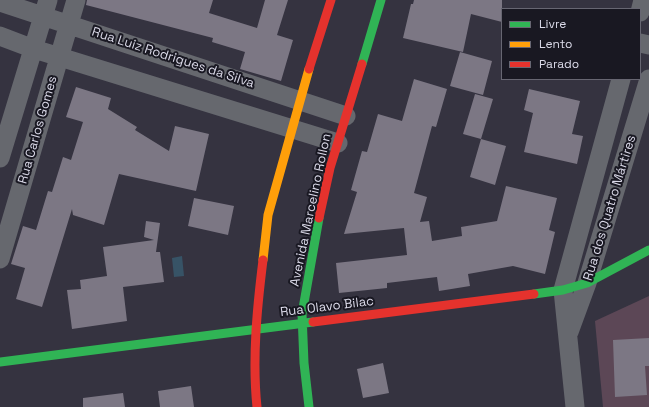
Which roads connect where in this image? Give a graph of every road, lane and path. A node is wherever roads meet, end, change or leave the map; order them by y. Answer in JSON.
{"nodes":[{"id":1,"x":76,"y":0,"type":"edge"},
{"id":2,"x":331,"y":0,"type":"edge"},
{"id":3,"x":381,"y":0,"type":"edge"},
{"id":4,"x":0,"y":2,"type":"edge"},
{"id":5,"x":45,"y":8,"type":"edge"},
{"id":6,"x":69,"y":24,"type":"junction"},
{"id":7,"x":0,"y":36,"type":"edge"},
{"id":8,"x":34,"y":49,"type":"junction"},
{"id":9,"x":60,"y":55,"type":"junction"},
{"id":10,"x":649,"y":79,"type":"edge"},
{"id":11,"x":621,"y":80,"type":"edge"},
{"id":12,"x":300,"y":100,"type":"junction"},
{"id":13,"x":346,"y":116,"type":"junction"},
{"id":14,"x":292,"y":128,"type":"junction"},
{"id":15,"x":338,"y":143,"type":"junction"},
{"id":16,"x":0,"y":158,"type":"edge"},
{"id":17,"x":649,"y":250,"type":"edge"},
{"id":18,"x":0,"y":259,"type":"edge"},
{"id":19,"x":587,"y":283,"type":"junction"},
{"id":20,"x":563,"y":290,"type":"junction"},
{"id":21,"x":302,"y":324,"type":"junction"},
{"id":22,"x":257,"y":327,"type":"junction"},
{"id":23,"x":568,"y":335,"type":"junction"},
{"id":24,"x":0,"y":362,"type":"edge"},
{"id":25,"x":257,"y":407,"type":"edge"},
{"id":26,"x":309,"y":407,"type":"edge"},
{"id":27,"x":576,"y":407,"type":"edge"}],
"edges":[{"from":1,"to":6,"type":"street","name":"Rua Carlos Gomes"},
{"from":2,"to":12,"type":"main road"},
{"from":3,"to":13,"type":"main road","name":"Avenida Marcelino Rollon"},
{"from":4,"to":5,"type":"street","name":"Rua Luiz Rodrigues da Silva"},
{"from":5,"to":6,"type":"street","name":"Rua Luiz Rodrigues da Silva"},
{"from":5,"to":8,"type":"street","name":"Rua Carlos Gomes"},
{"from":6,"to":9,"type":"street","name":"Rua Carlos Gomes"},
{"from":6,"to":12,"type":"street","name":"Rua Luiz Rodrigues da Silva"},
{"from":7,"to":8,"type":"street"},
{"from":8,"to":9,"type":"street"},
{"from":8,"to":16,"type":"street","name":"Rua Carlos Gomes"},
{"from":9,"to":14,"type":"street"},
{"from":9,"to":18,"type":"street","name":"Rua Carlos Gomes"},
{"from":10,"to":19,"type":"street","name":"Rua dos Quatro Mártires"},
{"from":11,"to":20,"type":"street","name":"Rua dos Quatro Mártires"},
{"from":12,"to":13,"type":"street","name":"Rua Luiz Rodrigues da Silva"},
{"from":12,"to":14,"type":"main road"},
{"from":13,"to":15,"type":"main road","name":"Avenida Marcelino Rollon"},
{"from":14,"to":15,"type":"street"},
{"from":14,"to":22,"type":"main road"},
{"from":15,"to":21,"type":"main road","name":"Avenida Marcelino Rollon"},
{"from":17,"to":19,"type":"main road","name":"Rua Olavo Bilac"},
{"from":19,"to":20,"type":"main road","name":"Rua Olavo Bilac"},
{"from":19,"to":23,"type":"street","name":"Rua dos Quatro Mártires"},
{"from":20,"to":21,"type":"main road","name":"Rua Olavo Bilac"},
{"from":20,"to":23,"type":"street","name":"Rua dos Quatro Mártires"},
{"from":21,"to":22,"type":"main road","name":"Rua Olavo Bilac"},
{"from":21,"to":26,"type":"main road","name":"Avenida Marcelino Rollon"},
{"from":22,"to":24,"type":"main road","name":"Rua Olavo Bilac"},
{"from":22,"to":25,"type":"main road"},
{"from":23,"to":27,"type":"street","name":"Rua dos Quatro Mártires"}]}
